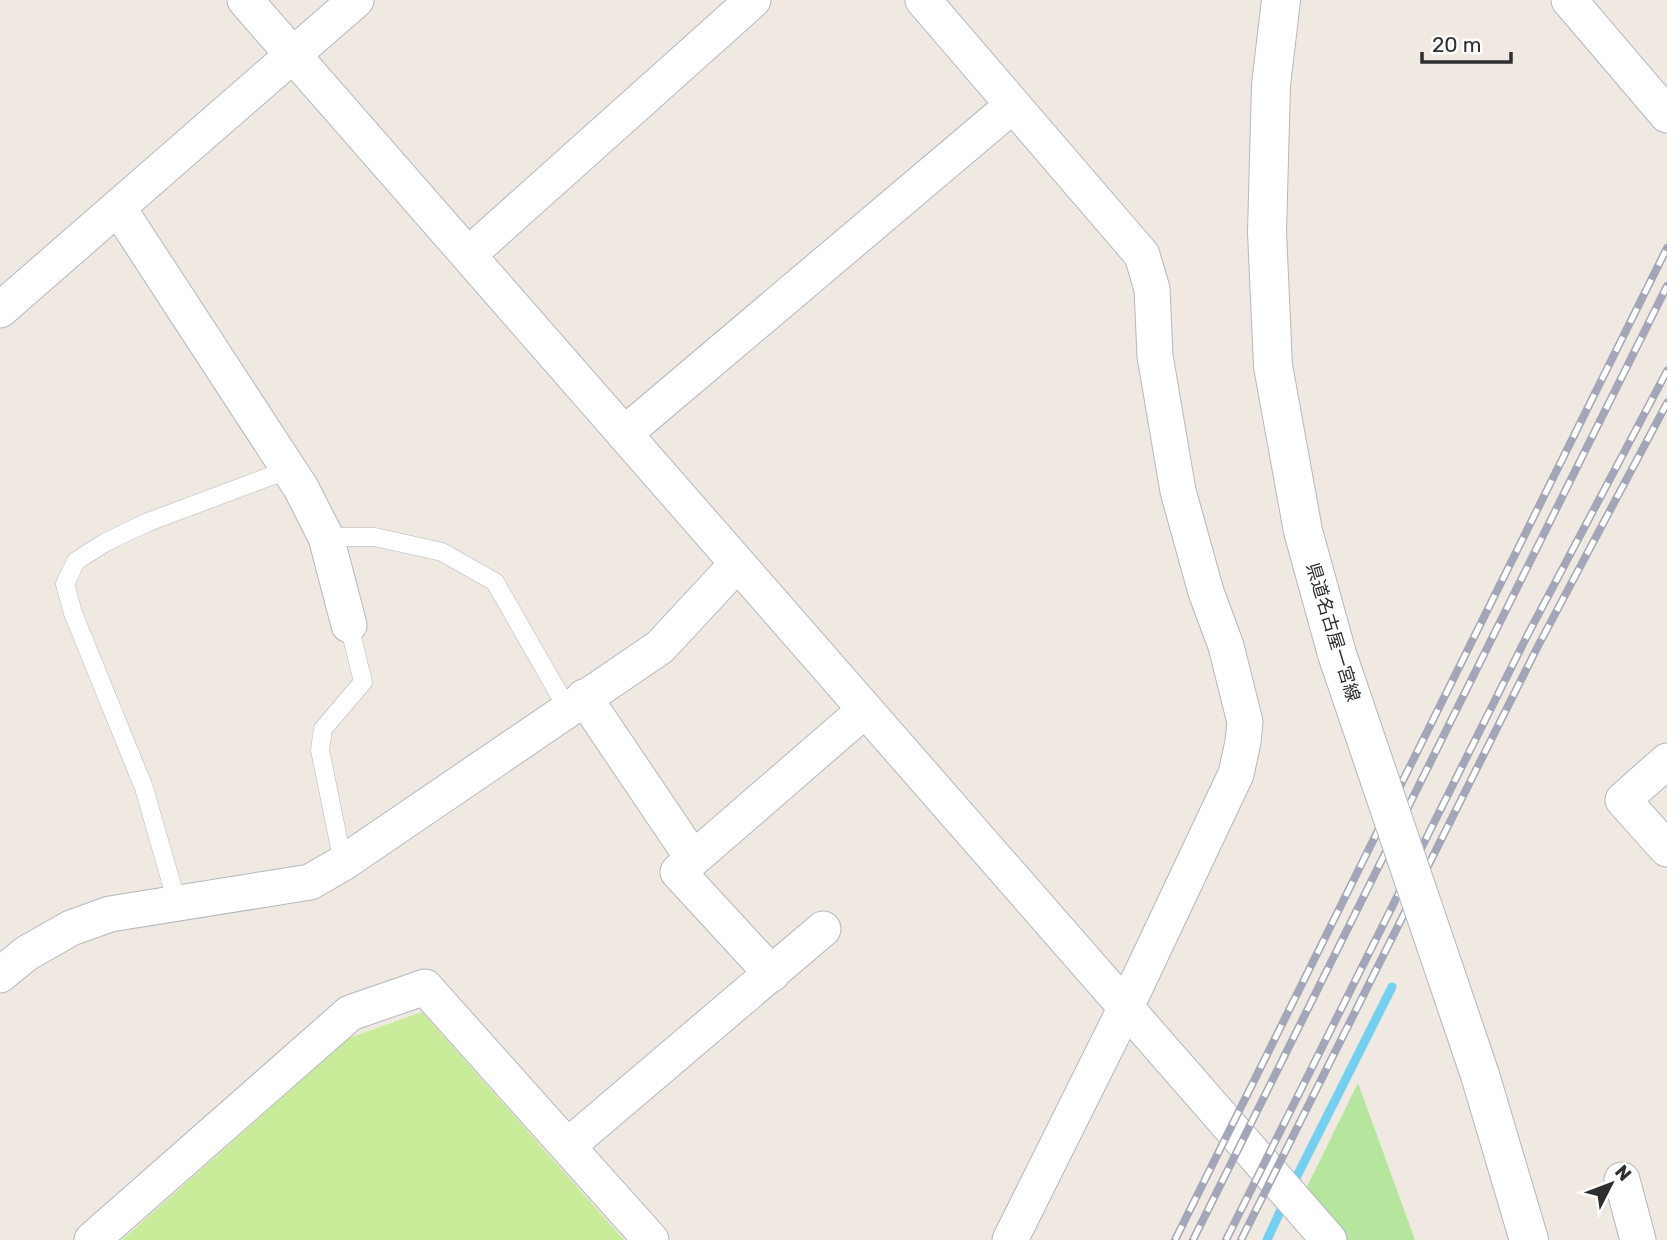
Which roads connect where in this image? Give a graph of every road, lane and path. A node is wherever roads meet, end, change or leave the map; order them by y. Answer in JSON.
{"nodes":[{"id":1,"x":246,"y":0,"type":"edge"},
{"id":2,"x":356,"y":0,"type":"edge"},
{"id":3,"x":753,"y":0,"type":"edge"},
{"id":4,"x":923,"y":0,"type":"edge"},
{"id":5,"x":1281,"y":0,"type":"edge"},
{"id":6,"x":1569,"y":0,"type":"edge"},
{"id":7,"x":293,"y":55,"type":"junction"},
{"id":8,"x":1013,"y":105,"type":"junction"},
{"id":9,"x":1667,"y":114,"type":"edge"},
{"id":10,"x":119,"y":209,"type":"junction"},
{"id":11,"x":468,"y":255,"type":"junction"},
{"id":12,"x":0,"y":310,"type":"edge"},
{"id":13,"x":624,"y":434,"type":"junction"},
{"id":14,"x":290,"y":469,"type":"junction"},
{"id":15,"x":326,"y":537,"type":"junction"},
{"id":16,"x":737,"y":564,"type":"junction"},
{"id":17,"x":349,"y":625,"type":"joint"},
{"id":18,"x":576,"y":703,"type":"junction"},
{"id":19,"x":864,"y":710,"type":"junction"},
{"id":20,"x":1667,"y":761,"type":"edge"},
{"id":21,"x":1667,"y":849,"type":"edge"},
{"id":22,"x":692,"y":857,"type":"junction"},
{"id":23,"x":344,"y":863,"type":"junction"},
{"id":24,"x":177,"y":903,"type":"junction"},
{"id":25,"x":822,"y":929,"type":"dead end"},
{"id":26,"x":772,"y":974,"type":"junction"},
{"id":27,"x":0,"y":975,"type":"edge"},
{"id":28,"x":1125,"y":1009,"type":"junction"},
{"id":29,"x":569,"y":1145,"type":"junction"},
{"id":30,"x":1622,"y":1180,"type":"dead end"},
{"id":31,"x":92,"y":1240,"type":"edge"},
{"id":32,"x":651,"y":1240,"type":"edge"},
{"id":33,"x":1010,"y":1240,"type":"edge"},
{"id":34,"x":1329,"y":1240,"type":"edge"},
{"id":35,"x":1529,"y":1240,"type":"edge"},
{"id":36,"x":1638,"y":1240,"type":"edge"}],
"edges":[{"from":1,"to":7,"type":"street"},
{"from":2,"to":7,"type":"street"},
{"from":3,"to":11,"type":"street"},
{"from":4,"to":8,"type":"street"},
{"from":5,"to":35,"type":"main road","name":"県道名古屋一宮線","bridge":true},
{"from":6,"to":9,"type":"street"},
{"from":7,"to":10,"type":"street"},
{"from":7,"to":11,"type":"street"},
{"from":8,"to":13,"type":"street"},
{"from":8,"to":28,"type":"street"},
{"from":10,"to":12,"type":"street"},
{"from":10,"to":14,"type":"street"},
{"from":11,"to":13,"type":"street"},
{"from":13,"to":16,"type":"street"},
{"from":14,"to":15,"type":"street"},
{"from":14,"to":24,"type":"lane"},
{"from":15,"to":17,"type":"street"},
{"from":15,"to":18,"type":"lane"},
{"from":16,"to":18,"type":"street"},
{"from":16,"to":19,"type":"street"},
{"from":17,"to":23,"type":"lane"},
{"from":18,"to":22,"type":"street"},
{"from":18,"to":23,"type":"street"},
{"from":19,"to":22,"type":"street"},
{"from":19,"to":28,"type":"street"},
{"from":20,"to":21,"type":"street"},
{"from":22,"to":26,"type":"street"},
{"from":23,"to":24,"type":"street"},
{"from":24,"to":27,"type":"street"},
{"from":25,"to":26,"type":"street"},
{"from":26,"to":29,"type":"street"},
{"from":28,"to":33,"type":"street"},
{"from":28,"to":34,"type":"street"},
{"from":29,"to":31,"type":"street"},
{"from":29,"to":32,"type":"street"},
{"from":30,"to":36,"type":"street"}]}
